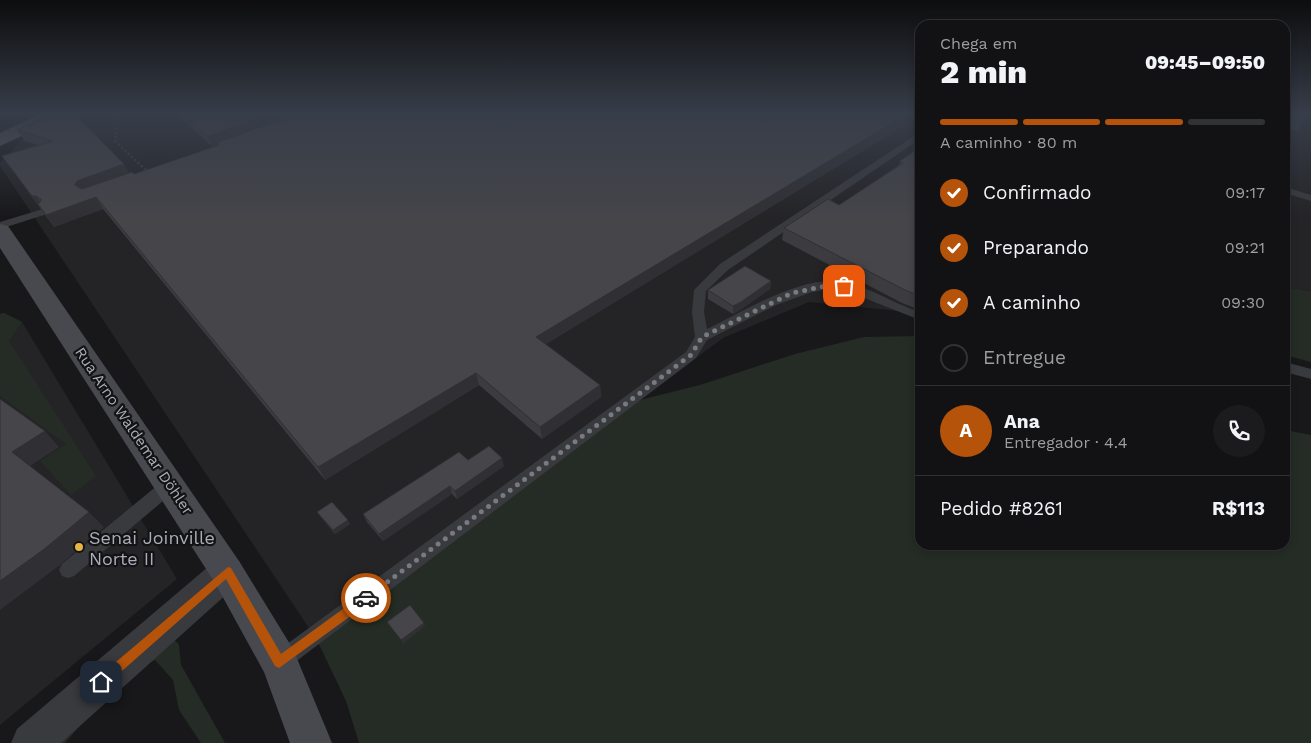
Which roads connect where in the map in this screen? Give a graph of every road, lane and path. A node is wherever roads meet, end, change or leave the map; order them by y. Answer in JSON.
{"nodes":[{"id":1,"x":123,"y":149,"type":"edge"},
{"id":2,"x":900,"y":149,"type":"edge"},
{"id":3,"x":151,"y":174,"type":"edge"},
{"id":4,"x":1290,"y":192,"type":"edge"},
{"id":5,"x":1311,"y":198,"type":"edge"},
{"id":6,"x":43,"y":212,"type":"edge"},
{"id":7,"x":0,"y":226,"type":"edge"},
{"id":8,"x":0,"y":230,"type":"edge"},
{"id":9,"x":915,"y":314,"type":"edge"},
{"id":10,"x":702,"y":337,"type":"junction"},
{"id":11,"x":1290,"y":368,"type":"edge"},
{"id":12,"x":1311,"y":374,"type":"edge"},
{"id":13,"x":170,"y":485,"type":"junction"},
{"id":14,"x":68,"y":570,"type":"dead end"},
{"id":15,"x":228,"y":572,"type":"junction"},
{"id":16,"x":279,"y":662,"type":"junction"},
{"id":17,"x":31,"y":743,"type":"edge"},
{"id":18,"x":311,"y":743,"type":"edge"}],
"edges":[{"from":1,"to":3,"type":"path"},
{"from":2,"to":10,"type":"lane"},
{"from":4,"to":5,"type":"lane"},
{"from":6,"to":7,"type":"lane"},
{"from":8,"to":13,"type":"main road","name":"Rua Arno Waldemar Döhler"},
{"from":9,"to":10,"type":"lane"},
{"from":10,"to":16,"type":"lane"},
{"from":11,"to":12,"type":"lane"},
{"from":13,"to":14,"type":"lane"},
{"from":13,"to":15,"type":"main road","name":"Rua Arno Waldemar Döhler"},
{"from":15,"to":16,"type":"main road","name":"Rua Arno Waldemar Döhler"},
{"from":15,"to":17,"type":"street"},
{"from":16,"to":18,"type":"main road","name":"Rua Arno Waldemar Döhler"}]}
